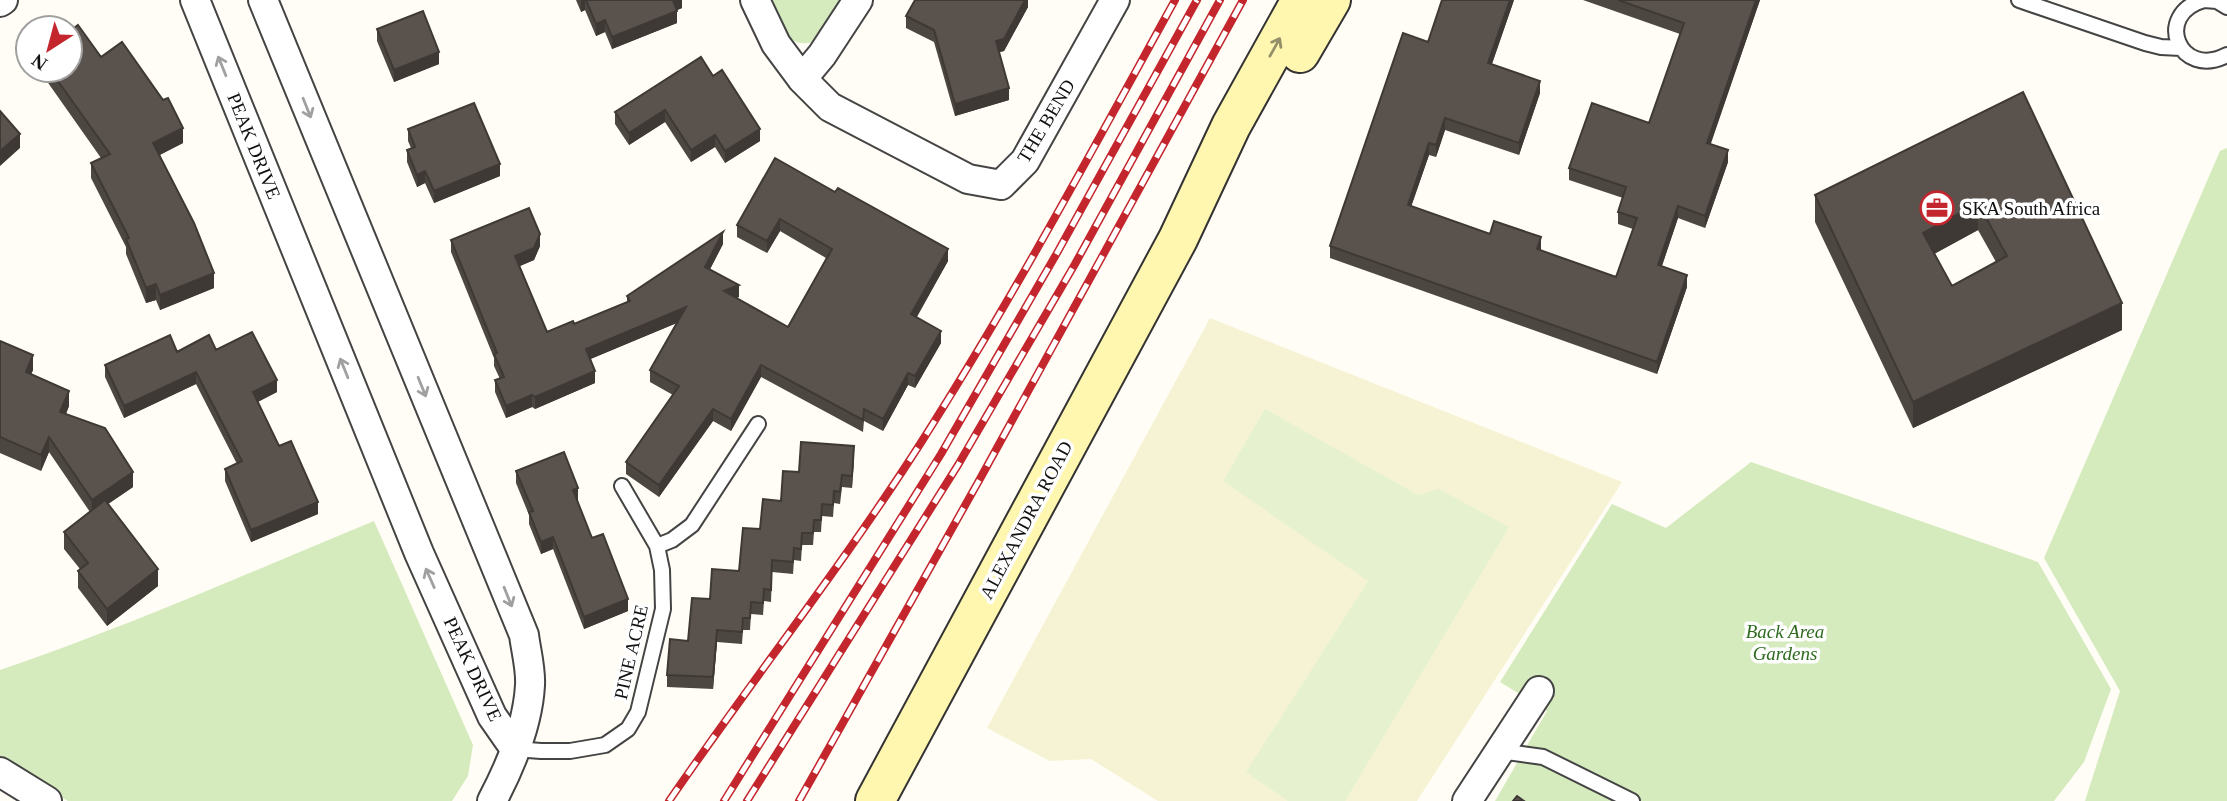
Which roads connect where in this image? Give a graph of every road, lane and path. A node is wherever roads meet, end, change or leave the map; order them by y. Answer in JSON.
{"nodes":[{"id":1,"x":195,"y":0,"type":"edge"},
{"id":2,"x":263,"y":0,"type":"edge"},
{"id":3,"x":755,"y":0,"type":"edge"},
{"id":4,"x":858,"y":0,"type":"edge"},
{"id":5,"x":1115,"y":0,"type":"edge"},
{"id":6,"x":1301,"y":0,"type":"edge"},
{"id":7,"x":1331,"y":0,"type":"edge"},
{"id":8,"x":2019,"y":0,"type":"edge"},
{"id":9,"x":2214,"y":2,"type":"edge"},
{"id":10,"x":2181,"y":48,"type":"junction"},
{"id":11,"x":2227,"y":54,"type":"edge"},
{"id":12,"x":802,"y":79,"type":"junction"},
{"id":13,"x":1178,"y":239,"type":"junction"},
{"id":14,"x":758,"y":424,"type":"dead end"},
{"id":15,"x":622,"y":486,"type":"dead end"},
{"id":16,"x":657,"y":547,"type":"junction"},
{"id":17,"x":1539,"y":691,"type":"dead end"},
{"id":18,"x":514,"y":749,"type":"junction"},
{"id":19,"x":1500,"y":751,"type":"junction"},
{"id":20,"x":0,"y":772,"type":"edge"},
{"id":21,"x":47,"y":801,"type":"edge"},
{"id":22,"x":492,"y":801,"type":"edge"},
{"id":23,"x":875,"y":801,"type":"edge"},
{"id":24,"x":1467,"y":801,"type":"edge"},
{"id":25,"x":1632,"y":801,"type":"edge"}],
"edges":[{"from":18,"to":1,"type":"street","name":"PEAK DRIVE","one_way":true},
{"from":2,"to":18,"type":"street","name":"PEAK DRIVE","one_way":true},
{"from":3,"to":12,"type":"street","name":"THE BEND"},
{"from":4,"to":12,"type":"street"},
{"from":5,"to":12,"type":"street","name":"THE BEND"},
{"from":13,"to":6,"type":"street","name":"ALEXANDRA ROAD","one_way":true},
{"from":7,"to":13,"type":"street","name":"ALEXANDRA ROAD"},
{"from":8,"to":10,"type":"lane"},
{"from":9,"to":10,"type":"lane"},
{"from":10,"to":11,"type":"lane"},
{"from":13,"to":23,"type":"street","name":"ALEXANDRA ROAD"},
{"from":14,"to":16,"type":"lane"},
{"from":15,"to":16,"type":"lane","name":"PINE ACRE"},
{"from":16,"to":18,"type":"lane","name":"PINE ACRE"},
{"from":17,"to":19,"type":"street"},
{"from":18,"to":22,"type":"street"},
{"from":19,"to":24,"type":"street"},
{"from":19,"to":25,"type":"lane"},
{"from":20,"to":21,"type":"street"}]}
